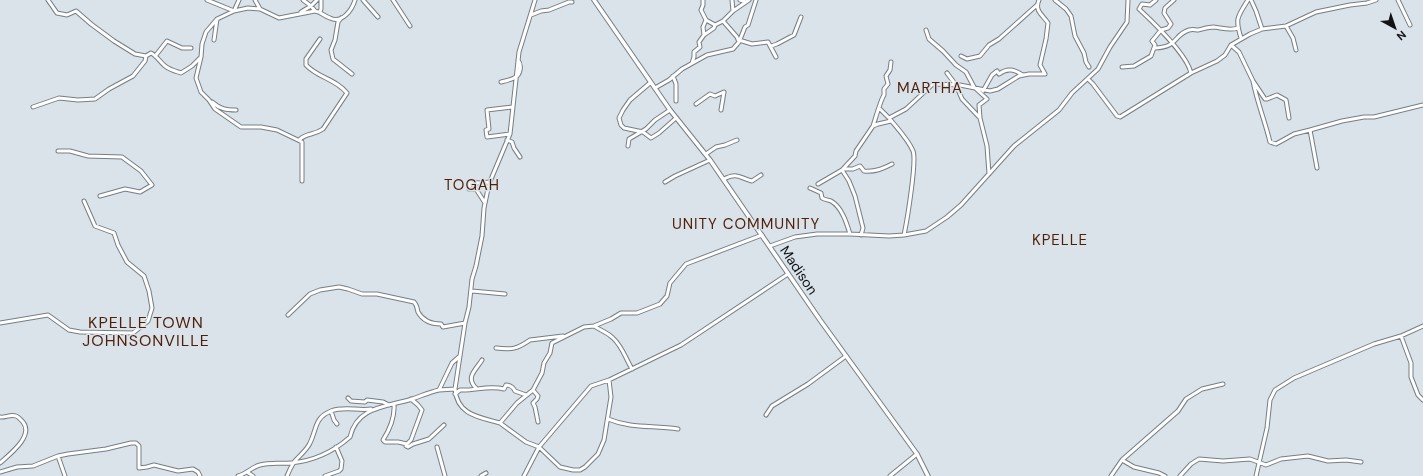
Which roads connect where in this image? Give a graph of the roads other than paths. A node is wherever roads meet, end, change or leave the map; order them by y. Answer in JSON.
{"nodes":[{"id":1,"x":48,"y":0,"type":"edge"},
{"id":2,"x":207,"y":0,"type":"edge"},
{"id":3,"x":239,"y":0,"type":"edge"},
{"id":4,"x":255,"y":0,"type":"edge"},
{"id":5,"x":303,"y":0,"type":"edge"},
{"id":6,"x":316,"y":0,"type":"edge"},
{"id":7,"x":321,"y":0,"type":"edge"},
{"id":8,"x":355,"y":0,"type":"edge"},
{"id":9,"x":363,"y":0,"type":"edge"},
{"id":10,"x":393,"y":0,"type":"edge"},
{"id":11,"x":534,"y":0,"type":"edge"},
{"id":12,"x":594,"y":0,"type":"edge"},
{"id":13,"x":703,"y":0,"type":"edge"},
{"id":14,"x":732,"y":0,"type":"edge"},
{"id":15,"x":740,"y":0,"type":"edge"},
{"id":16,"x":756,"y":0,"type":"edge"},
{"id":17,"x":1039,"y":0,"type":"edge"},
{"id":18,"x":1056,"y":0,"type":"edge"},
{"id":19,"x":1128,"y":0,"type":"edge"},
{"id":20,"x":1156,"y":0,"type":"edge"},
{"id":21,"x":1174,"y":0,"type":"edge"},
{"id":22,"x":1249,"y":0,"type":"edge"},
{"id":23,"x":1376,"y":0,"type":"edge"},
{"id":24,"x":1398,"y":0,"type":"edge"},
{"id":25,"x":748,"y":1,"type":"edge"},
{"id":26,"x":572,"y":2,"type":"dead end"},
{"id":27,"x":1037,"y":5,"type":"junction"},
{"id":28,"x":311,"y":6,"type":"junction"},
{"id":29,"x":260,"y":10,"type":"junction"},
{"id":30,"x":234,"y":11,"type":"junction"},
{"id":31,"x":315,"y":11,"type":"junction"},
{"id":32,"x":320,"y":12,"type":"junction"},
{"id":33,"x":733,"y":12,"type":"junction"},
{"id":34,"x":299,"y":13,"type":"junction"},
{"id":35,"x":531,"y":15,"type":"junction"},
{"id":36,"x":378,"y":17,"type":"dead end"},
{"id":37,"x":800,"y":17,"type":"dead end"},
{"id":38,"x":341,"y":18,"type":"junction"},
{"id":39,"x":217,"y":19,"type":"junction"},
{"id":40,"x":706,"y":20,"type":"junction"},
{"id":41,"x":723,"y":20,"type":"junction"},
{"id":42,"x":1410,"y":25,"type":"dead end"},
{"id":43,"x":410,"y":26,"type":"dead end"},
{"id":44,"x":715,"y":26,"type":"junction"},
{"id":45,"x":1286,"y":26,"type":"junction"},
{"id":46,"x":1238,"y":28,"type":"junction"},
{"id":47,"x":1262,"y":29,"type":"junction"},
{"id":48,"x":926,"y":30,"type":"dead end"},
{"id":49,"x":1161,"y":30,"type":"junction"},
{"id":50,"x":704,"y":35,"type":"junction"},
{"id":51,"x":1241,"y":38,"type":"junction"},
{"id":52,"x":320,"y":39,"type":"dead end"},
{"id":53,"x":214,"y":40,"type":"dead end"},
{"id":54,"x":739,"y":41,"type":"junction"},
{"id":55,"x":1172,"y":44,"type":"junction"},
{"id":56,"x":1231,"y":45,"type":"junction"},
{"id":57,"x":771,"y":46,"type":"junction"},
{"id":58,"x":191,"y":48,"type":"dead end"},
{"id":59,"x":1155,"y":48,"type":"junction"},
{"id":60,"x":1296,"y":50,"type":"dead end"},
{"id":61,"x":156,"y":55,"type":"junction"},
{"id":62,"x":146,"y":56,"type":"junction"},
{"id":63,"x":961,"y":56,"type":"dead end"},
{"id":64,"x":201,"y":57,"type":"junction"},
{"id":65,"x":776,"y":57,"type":"dead end"},
{"id":66,"x":891,"y":62,"type":"dead end"},
{"id":67,"x":691,"y":64,"type":"junction"},
{"id":68,"x":1089,"y":67,"type":"dead end"},
{"id":69,"x":1122,"y":67,"type":"dead end"},
{"id":70,"x":947,"y":73,"type":"dead end"},
{"id":71,"x":1191,"y":73,"type":"junction"},
{"id":72,"x":352,"y":74,"type":"dead end"},
{"id":73,"x":1023,"y":75,"type":"junction"},
{"id":74,"x":673,"y":76,"type":"junction"},
{"id":75,"x":516,"y":78,"type":"junction"},
{"id":76,"x":1088,"y":79,"type":"junction"},
{"id":77,"x":1253,"y":81,"type":"junction"},
{"id":78,"x":501,"y":82,"type":"dead end"},
{"id":79,"x":650,"y":83,"type":"junction"},
{"id":80,"x":956,"y":85,"type":"junction"},
{"id":81,"x":655,"y":88,"type":"junction"},
{"id":82,"x":976,"y":88,"type":"junction"},
{"id":83,"x":982,"y":92,"type":"junction"},
{"id":84,"x":209,"y":100,"type":"junction"},
{"id":85,"x":676,"y":101,"type":"dead end"},
{"id":86,"x":696,"y":104,"type":"dead end"},
{"id":87,"x":1423,"y":105,"type":"edge"},
{"id":88,"x":33,"y":107,"type":"dead end"},
{"id":89,"x":512,"y":107,"type":"junction"},
{"id":90,"x":880,"y":108,"type":"junction"},
{"id":91,"x":236,"y":110,"type":"dead end"},
{"id":92,"x":670,"y":110,"type":"junction"},
{"id":93,"x":721,"y":110,"type":"dead end"},
{"id":94,"x":676,"y":118,"type":"junction"},
{"id":95,"x":980,"y":118,"type":"junction"},
{"id":96,"x":1289,"y":118,"type":"dead end"},
{"id":97,"x":890,"y":120,"type":"junction"},
{"id":98,"x":873,"y":126,"type":"junction"},
{"id":99,"x":1310,"y":130,"type":"junction"},
{"id":100,"x":643,"y":132,"type":"junction"},
{"id":101,"x":510,"y":134,"type":"junction"},
{"id":102,"x":299,"y":140,"type":"junction"},
{"id":103,"x":507,"y":140,"type":"junction"},
{"id":104,"x":737,"y":140,"type":"dead end"},
{"id":105,"x":628,"y":146,"type":"dead end"},
{"id":106,"x":58,"y":151,"type":"dead end"},
{"id":107,"x":706,"y":154,"type":"junction"},
{"id":108,"x":520,"y":157,"type":"dead end"},
{"id":109,"x":710,"y":160,"type":"junction"},
{"id":110,"x":892,"y":164,"type":"dead end"},
{"id":111,"x":1316,"y":168,"type":"dead end"},
{"id":112,"x":843,"y":170,"type":"junction"},
{"id":113,"x":989,"y":174,"type":"junction"},
{"id":114,"x":761,"y":175,"type":"dead end"},
{"id":115,"x":724,"y":179,"type":"junction"},
{"id":116,"x":302,"y":181,"type":"dead end"},
{"id":117,"x":490,"y":182,"type":"junction"},
{"id":118,"x":665,"y":182,"type":"dead end"},
{"id":119,"x":818,"y":184,"type":"dead end"},
{"id":120,"x":810,"y":188,"type":"dead end"},
{"id":121,"x":100,"y":196,"type":"dead end"},
{"id":122,"x":84,"y":201,"type":"dead end"},
{"id":123,"x":485,"y":203,"type":"junction"},
{"id":124,"x":850,"y":234,"type":"junction"},
{"id":125,"x":762,"y":235,"type":"junction"},
{"id":126,"x":861,"y":235,"type":"junction"},
{"id":127,"x":904,"y":235,"type":"junction"},
{"id":128,"x":770,"y":246,"type":"junction"},
{"id":129,"x":788,"y":274,"type":"junction"},
{"id":130,"x":472,"y":291,"type":"junction"},
{"id":131,"x":505,"y":294,"type":"dead end"},
{"id":132,"x":288,"y":315,"type":"dead end"},
{"id":133,"x":0,"y":323,"type":"edge"},
{"id":134,"x":465,"y":323,"type":"junction"},
{"id":135,"x":594,"y":326,"type":"junction"},
{"id":136,"x":1423,"y":326,"type":"edge"},
{"id":137,"x":566,"y":336,"type":"junction"},
{"id":138,"x":1401,"y":336,"type":"junction"},
{"id":139,"x":496,"y":348,"type":"dead end"},
{"id":140,"x":460,"y":356,"type":"junction"},
{"id":141,"x":846,"y":356,"type":"junction"},
{"id":142,"x":482,"y":360,"type":"dead end"},
{"id":143,"x":632,"y":369,"type":"junction"},
{"id":144,"x":609,"y":380,"type":"junction"},
{"id":145,"x":1223,"y":384,"type":"dead end"},
{"id":146,"x":455,"y":388,"type":"junction"},
{"id":147,"x":476,"y":388,"type":"junction"},
{"id":148,"x":439,"y":390,"type":"junction"},
{"id":149,"x":533,"y":390,"type":"junction"},
{"id":150,"x":455,"y":394,"type":"junction"},
{"id":151,"x":526,"y":395,"type":"junction"},
{"id":152,"x":348,"y":398,"type":"dead end"},
{"id":153,"x":411,"y":400,"type":"junction"},
{"id":154,"x":1423,"y":400,"type":"edge"},
{"id":155,"x":394,"y":404,"type":"junction"},
{"id":156,"x":389,"y":405,"type":"junction"},
{"id":157,"x":373,"y":409,"type":"junction"},
{"id":158,"x":331,"y":411,"type":"junction"},
{"id":159,"x":766,"y":415,"type":"dead end"},
{"id":160,"x":0,"y":417,"type":"edge"},
{"id":161,"x":608,"y":419,"type":"junction"},
{"id":162,"x":538,"y":422,"type":"dead end"},
{"id":163,"x":500,"y":423,"type":"junction"},
{"id":164,"x":337,"y":424,"type":"dead end"},
{"id":165,"x":444,"y":425,"type":"dead end"},
{"id":166,"x":678,"y":429,"type":"dead end"},
{"id":167,"x":407,"y":444,"type":"junction"},
{"id":168,"x":336,"y":447,"type":"junction"},
{"id":169,"x":437,"y":447,"type":"dead end"},
{"id":170,"x":539,"y":447,"type":"junction"},
{"id":171,"x":917,"y":454,"type":"junction"},
{"id":172,"x":58,"y":456,"type":"junction"},
{"id":173,"x":1122,"y":460,"type":"junction"},
{"id":174,"x":0,"y":462,"type":"edge"},
{"id":175,"x":1259,"y":462,"type":"junction"},
{"id":176,"x":1361,"y":462,"type":"dead end"},
{"id":177,"x":294,"y":463,"type":"junction"},
{"id":178,"x":580,"y":470,"type":"junction"},
{"id":179,"x":0,"y":472,"type":"edge"},
{"id":180,"x":247,"y":472,"type":"junction"},
{"id":181,"x":486,"y":473,"type":"dead end"},
{"id":182,"x":65,"y":476,"type":"edge"},
{"id":183,"x":200,"y":476,"type":"edge"},
{"id":184,"x":238,"y":476,"type":"edge"},
{"id":185,"x":253,"y":476,"type":"edge"},
{"id":186,"x":287,"y":476,"type":"edge"},
{"id":187,"x":325,"y":476,"type":"edge"},
{"id":188,"x":445,"y":476,"type":"edge"},
{"id":189,"x":481,"y":476,"type":"edge"},
{"id":190,"x":524,"y":476,"type":"edge"},
{"id":191,"x":580,"y":476,"type":"edge"},
{"id":192,"x":890,"y":476,"type":"edge"},
{"id":193,"x":928,"y":476,"type":"edge"},
{"id":194,"x":1111,"y":476,"type":"edge"},
{"id":195,"x":1165,"y":476,"type":"edge"},
{"id":196,"x":1180,"y":476,"type":"edge"},
{"id":197,"x":1256,"y":476,"type":"edge"}],
"edges":[{"from":1,"to":62,"type":"street"},
{"from":2,"to":30,"type":"street"},
{"from":3,"to":30,"type":"street"},
{"from":4,"to":29,"type":"street"},
{"from":5,"to":28,"type":"street"},
{"from":6,"to":28,"type":"street"},
{"from":7,"to":32,"type":"street"},
{"from":8,"to":38,"type":"street"},
{"from":9,"to":36,"type":"street"},
{"from":10,"to":43,"type":"street"},
{"from":11,"to":35,"type":"street"},
{"from":12,"to":79,"type":"street","name":"Madison"},
{"from":13,"to":40,"type":"street"},
{"from":14,"to":33,"type":"street"},
{"from":15,"to":25,"type":"street"},
{"from":16,"to":54,"type":"street"},
{"from":17,"to":27,"type":"street"},
{"from":18,"to":68,"type":"street"},
{"from":19,"to":76,"type":"street"},
{"from":20,"to":49,"type":"street"},
{"from":21,"to":49,"type":"street"},
{"from":22,"to":46,"type":"street"},
{"from":22,"to":47,"type":"street"},
{"from":23,"to":45,"type":"street"},
{"from":24,"to":42,"type":"street"},
{"from":25,"to":33,"type":"street"},
{"from":26,"to":35,"type":"street"},
{"from":27,"to":63,"type":"street"},
{"from":27,"to":73,"type":"street"},
{"from":28,"to":31,"type":"street"},
{"from":28,"to":34,"type":"street"},
{"from":29,"to":30,"type":"street"},
{"from":29,"to":34,"type":"street"},
{"from":30,"to":39,"type":"street"},
{"from":31,"to":32,"type":"street"},
{"from":31,"to":34,"type":"street"},
{"from":32,"to":38,"type":"street"},
{"from":33,"to":41,"type":"street"},
{"from":35,"to":75,"type":"street"},
{"from":37,"to":57,"type":"street"},
{"from":38,"to":72,"type":"street"},
{"from":39,"to":53,"type":"street"},
{"from":39,"to":64,"type":"street"},
{"from":40,"to":44,"type":"street"},
{"from":40,"to":50,"type":"street"},
{"from":41,"to":44,"type":"street"},
{"from":41,"to":54,"type":"street"},
{"from":44,"to":50,"type":"street"},
{"from":45,"to":47,"type":"street"},
{"from":45,"to":60,"type":"street"},
{"from":46,"to":51,"type":"street"},
{"from":46,"to":55,"type":"street"},
{"from":47,"to":51,"type":"street"},
{"from":48,"to":82,"type":"street"},
{"from":49,"to":55,"type":"street"},
{"from":49,"to":59,"type":"street"},
{"from":50,"to":67,"type":"street"},
{"from":51,"to":56,"type":"street"},
{"from":52,"to":102,"type":"street"},
{"from":54,"to":57,"type":"street"},
{"from":54,"to":67,"type":"street"},
{"from":55,"to":59,"type":"street"},
{"from":55,"to":71,"type":"street"},
{"from":56,"to":71,"type":"street"},
{"from":56,"to":77,"type":"street"},
{"from":57,"to":65,"type":"street"},
{"from":58,"to":61,"type":"street"},
{"from":59,"to":69,"type":"street"},
{"from":61,"to":62,"type":"street"},
{"from":61,"to":64,"type":"street"},
{"from":62,"to":88,"type":"street"},
{"from":64,"to":84,"type":"street"},
{"from":66,"to":90,"type":"street"},
{"from":67,"to":74,"type":"street"},
{"from":70,"to":80,"type":"street"},
{"from":71,"to":76,"type":"street"},
{"from":73,"to":83,"type":"street"},
{"from":73,"to":83,"type":"street"},
{"from":74,"to":81,"type":"street"},
{"from":74,"to":85,"type":"street"},
{"from":75,"to":78,"type":"street"},
{"from":75,"to":89,"type":"street"},
{"from":76,"to":113,"type":"street"},
{"from":77,"to":96,"type":"street"},
{"from":77,"to":99,"type":"street"},
{"from":79,"to":81,"type":"street","name":"Madison"},
{"from":79,"to":100,"type":"street"},
{"from":80,"to":82,"type":"street"},
{"from":80,"to":95,"type":"street"},
{"from":80,"to":97,"type":"street"},
{"from":81,"to":92,"type":"street","name":"Madison"},
{"from":82,"to":83,"type":"street"},
{"from":83,"to":95,"type":"street"},
{"from":84,"to":91,"type":"street"},
{"from":84,"to":102,"type":"street"},
{"from":86,"to":93,"type":"street"},
{"from":87,"to":99,"type":"street"},
{"from":89,"to":101,"type":"street"},
{"from":89,"to":101,"type":"street"},
{"from":90,"to":97,"type":"street"},
{"from":90,"to":98,"type":"street"},
{"from":92,"to":94,"type":"street","name":"Madison"},
{"from":92,"to":100,"type":"street"},
{"from":94,"to":100,"type":"street"},
{"from":94,"to":107,"type":"street","name":"Madison"},
{"from":95,"to":113,"type":"street"},
{"from":97,"to":98,"type":"street"},
{"from":97,"to":127,"type":"street"},
{"from":98,"to":112,"type":"street"},
{"from":99,"to":111,"type":"street"},
{"from":100,"to":105,"type":"street"},
{"from":101,"to":103,"type":"street"},
{"from":102,"to":116,"type":"street"},
{"from":103,"to":108,"type":"street"},
{"from":103,"to":117,"type":"street"},
{"from":104,"to":107,"type":"street"},
{"from":106,"to":121,"type":"street"},
{"from":107,"to":109,"type":"street","name":"Madison"},
{"from":109,"to":115,"type":"street","name":"Madison"},
{"from":109,"to":118,"type":"street"},
{"from":110,"to":112,"type":"street"},
{"from":112,"to":119,"type":"street"},
{"from":112,"to":126,"type":"street"},
{"from":113,"to":127,"type":"street"},
{"from":114,"to":115,"type":"street"},
{"from":115,"to":125,"type":"street","name":"Madison"},
{"from":117,"to":123,"type":"street"},
{"from":117,"to":123,"type":"street"},
{"from":120,"to":124,"type":"street"},
{"from":122,"to":133,"type":"street"},
{"from":123,"to":130,"type":"street"},
{"from":124,"to":126,"type":"street"},
{"from":124,"to":128,"type":"street"},
{"from":125,"to":128,"type":"street","name":"Madison"},
{"from":125,"to":135,"type":"street"},
{"from":126,"to":127,"type":"street"},
{"from":128,"to":129,"type":"street","name":"Madison"},
{"from":129,"to":141,"type":"street","name":"Madison"},
{"from":129,"to":143,"type":"street"},
{"from":130,"to":131,"type":"street"},
{"from":130,"to":134,"type":"street"},
{"from":132,"to":134,"type":"street"},
{"from":134,"to":140,"type":"street"},
{"from":135,"to":137,"type":"street"},
{"from":135,"to":143,"type":"street"},
{"from":136,"to":138,"type":"street"},
{"from":137,"to":139,"type":"street"},
{"from":137,"to":149,"type":"street"},
{"from":138,"to":154,"type":"street"},
{"from":138,"to":175,"type":"street"},
{"from":140,"to":146,"type":"street"},
{"from":140,"to":148,"type":"street"},
{"from":141,"to":159,"type":"street"},
{"from":141,"to":171,"type":"street","name":"Madison"},
{"from":142,"to":147,"type":"street"},
{"from":143,"to":144,"type":"street"},
{"from":144,"to":161,"type":"street"},
{"from":144,"to":170,"type":"street"},
{"from":145,"to":173,"type":"street"},
{"from":146,"to":148,"type":"street"},
{"from":146,"to":150,"type":"street"},
{"from":147,"to":150,"type":"street"},
{"from":147,"to":151,"type":"street"},
{"from":148,"to":153,"type":"street"},
{"from":149,"to":151,"type":"street"},
{"from":149,"to":162,"type":"street"},
{"from":150,"to":163,"type":"street"},
{"from":151,"to":163,"type":"street"},
{"from":152,"to":156,"type":"street"},
{"from":153,"to":155,"type":"street"},
{"from":153,"to":167,"type":"street"},
{"from":155,"to":156,"type":"street"},
{"from":155,"to":167,"type":"street"},
{"from":156,"to":157,"type":"street"},
{"from":157,"to":158,"type":"street"},
{"from":157,"to":168,"type":"street"},
{"from":158,"to":164,"type":"street"},
{"from":158,"to":177,"type":"street"},
{"from":160,"to":174,"type":"street"},
{"from":161,"to":166,"type":"street"},
{"from":161,"to":178,"type":"street"},
{"from":163,"to":170,"type":"street"},
{"from":165,"to":167,"type":"street"},
{"from":168,"to":177,"type":"street"},
{"from":168,"to":187,"type":"street"},
{"from":169,"to":188,"type":"street"},
{"from":170,"to":178,"type":"street"},
{"from":170,"to":190,"type":"street"},
{"from":171,"to":192,"type":"street"},
{"from":171,"to":193,"type":"street","name":"Madison"},
{"from":172,"to":179,"type":"street"},
{"from":172,"to":182,"type":"street"},
{"from":172,"to":183,"type":"street"},
{"from":173,"to":194,"type":"street"},
{"from":173,"to":195,"type":"street"},
{"from":175,"to":176,"type":"street"},
{"from":175,"to":196,"type":"street"},
{"from":175,"to":197,"type":"street"},
{"from":177,"to":180,"type":"street"},
{"from":177,"to":186,"type":"street"},
{"from":178,"to":191,"type":"street"},
{"from":180,"to":184,"type":"street"},
{"from":180,"to":185,"type":"street"},
{"from":181,"to":189,"type":"street"}]}
